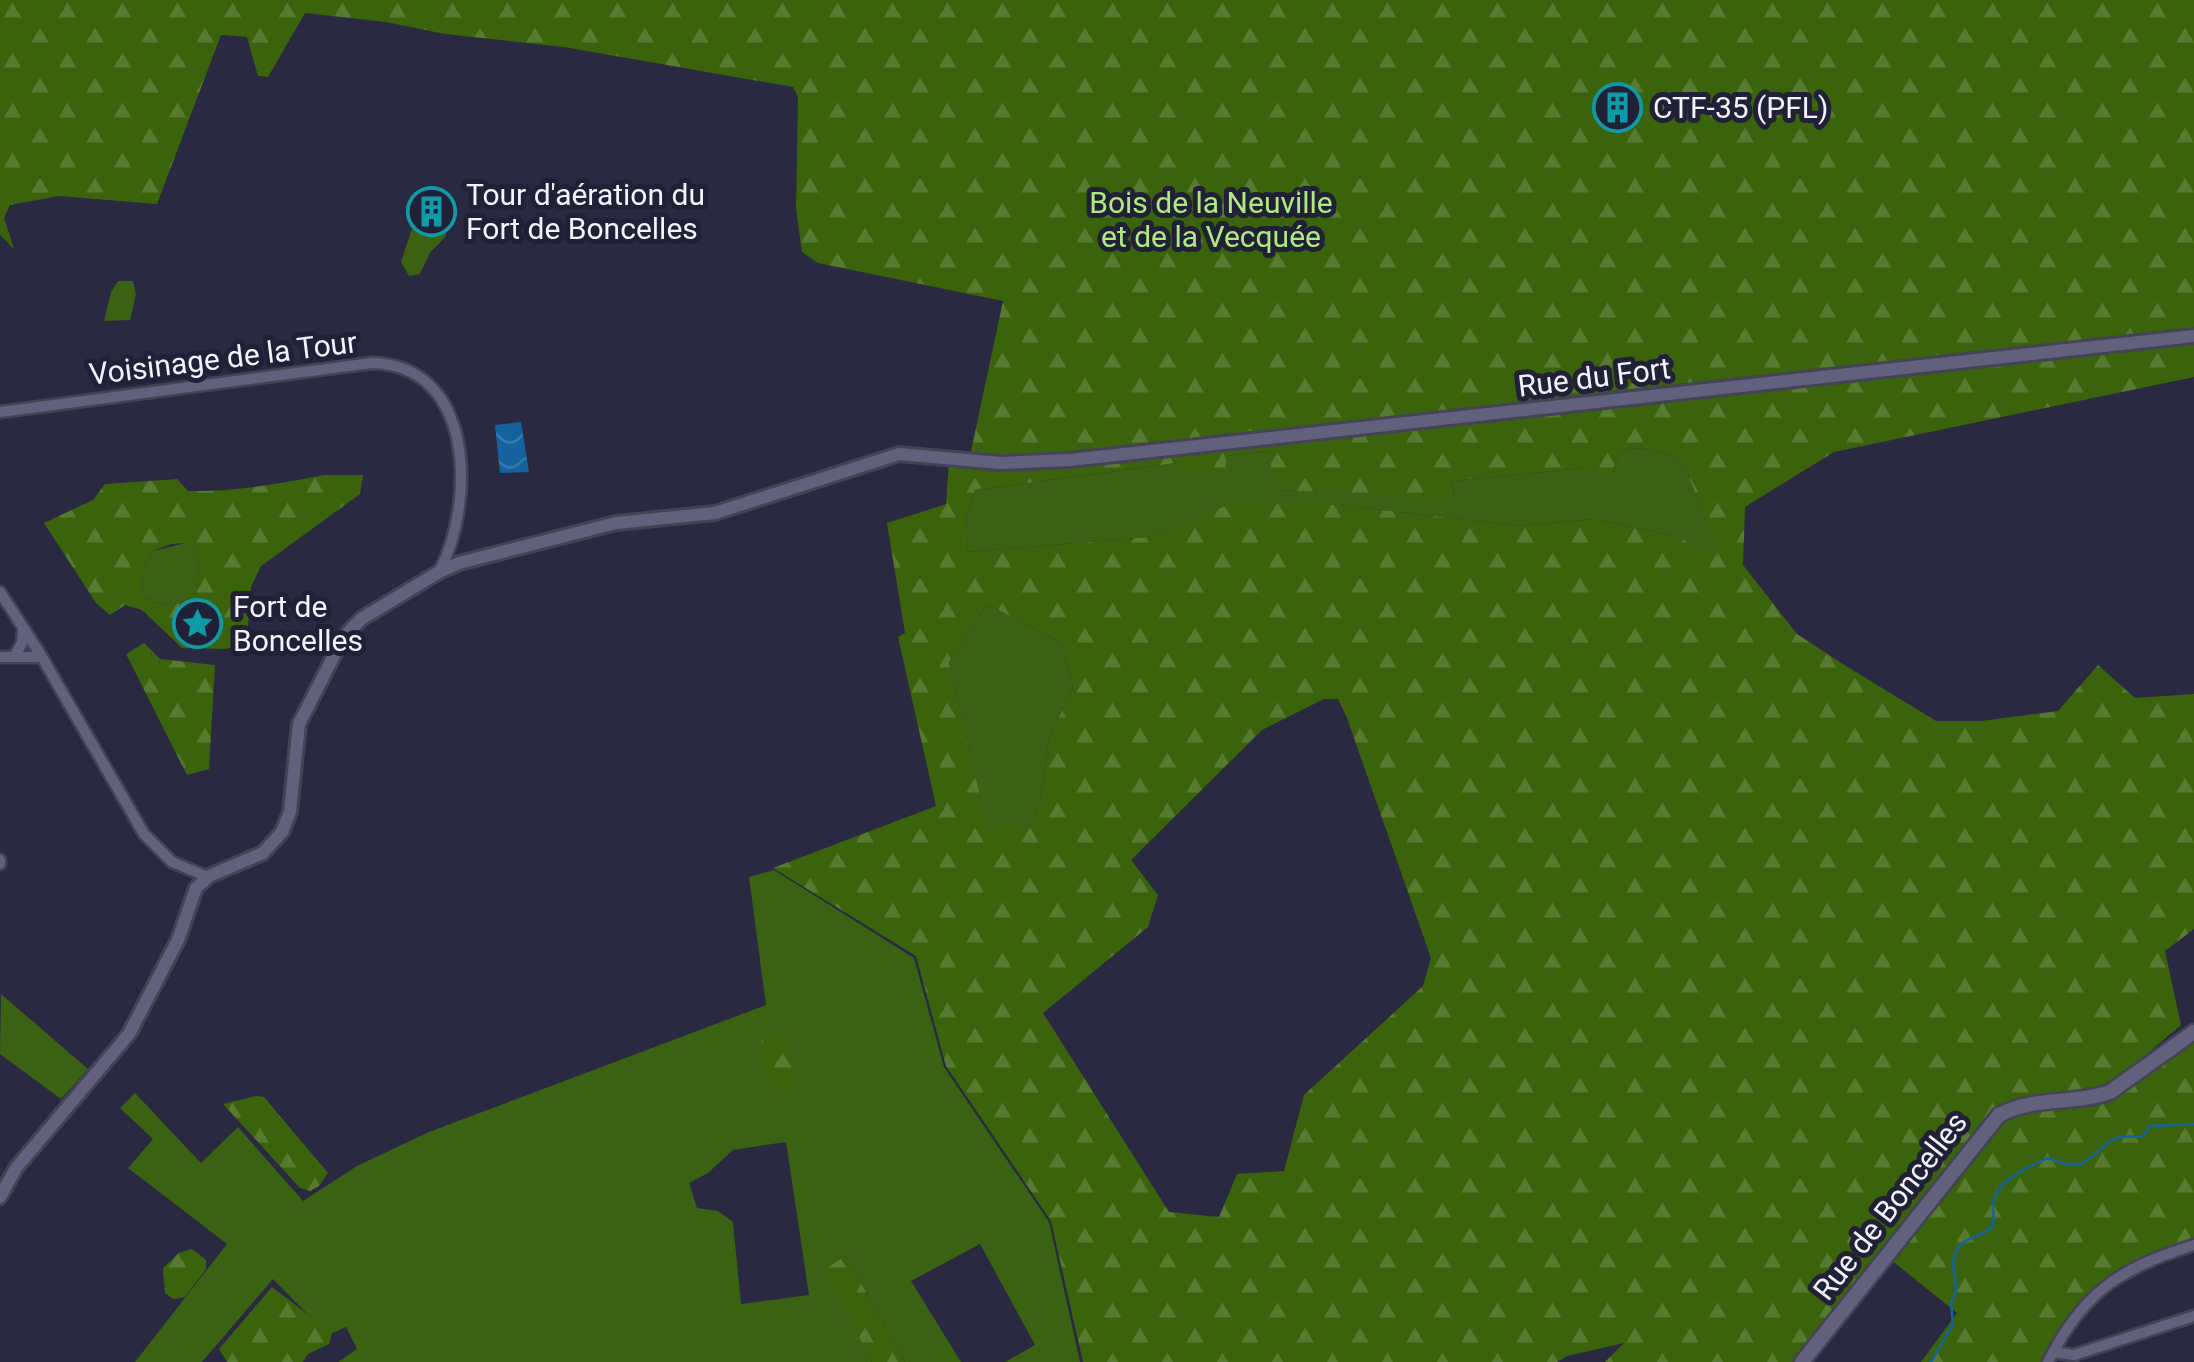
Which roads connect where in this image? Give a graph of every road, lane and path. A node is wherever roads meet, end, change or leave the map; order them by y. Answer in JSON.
{"nodes":[{"id":1,"x":2194,"y":336,"type":"edge"},
{"id":2,"x":0,"y":412,"type":"edge"},
{"id":3,"x":456,"y":535,"type":"junction"},
{"id":4,"x":478,"y":558,"type":"junction"},
{"id":5,"x":439,"y":572,"type":"junction"},
{"id":6,"x":0,"y":592,"type":"edge"},
{"id":7,"x":23,"y":630,"type":"junction"},
{"id":8,"x":0,"y":657,"type":"edge"},
{"id":9,"x":14,"y":657,"type":"junction"},
{"id":10,"x":40,"y":657,"type":"junction"},
{"id":11,"x":186,"y":869,"type":"junction"},
{"id":12,"x":208,"y":877,"type":"junction"},
{"id":13,"x":194,"y":890,"type":"junction"},
{"id":14,"x":2194,"y":1032,"type":"edge"},
{"id":15,"x":0,"y":1197,"type":"edge"},
{"id":16,"x":2194,"y":1245,"type":"edge"},
{"id":17,"x":2194,"y":1316,"type":"edge"},
{"id":18,"x":2050,"y":1357,"type":"edge"},
{"id":19,"x":1802,"y":1362,"type":"edge"}],
"edges":[{"from":1,"to":4,"type":"street","name":"Rue du Fort"},
{"from":2,"to":3,"type":"street","name":"Voisinage de la Tour"},
{"from":3,"to":4,"type":"street"},
{"from":3,"to":5,"type":"street","name":"Voisinage de la Tour"},
{"from":4,"to":5,"type":"street","name":"Rue du Fort"},
{"from":5,"to":12,"type":"street","name":"Rue du Fort"},
{"from":6,"to":7,"type":"street"},
{"from":7,"to":9,"type":"street"},
{"from":7,"to":10,"type":"street"},
{"from":8,"to":9,"type":"street"},
{"from":9,"to":10,"type":"street"},
{"from":10,"to":11,"type":"street"},
{"from":11,"to":12,"type":"street"},
{"from":11,"to":13,"type":"street"},
{"from":12,"to":13,"type":"street"},
{"from":13,"to":15,"type":"street"},
{"from":14,"to":19,"type":"main road","name":"Rue de Boncelles"},
{"from":16,"to":18,"type":"street"},
{"from":17,"to":18,"type":"street"}]}
